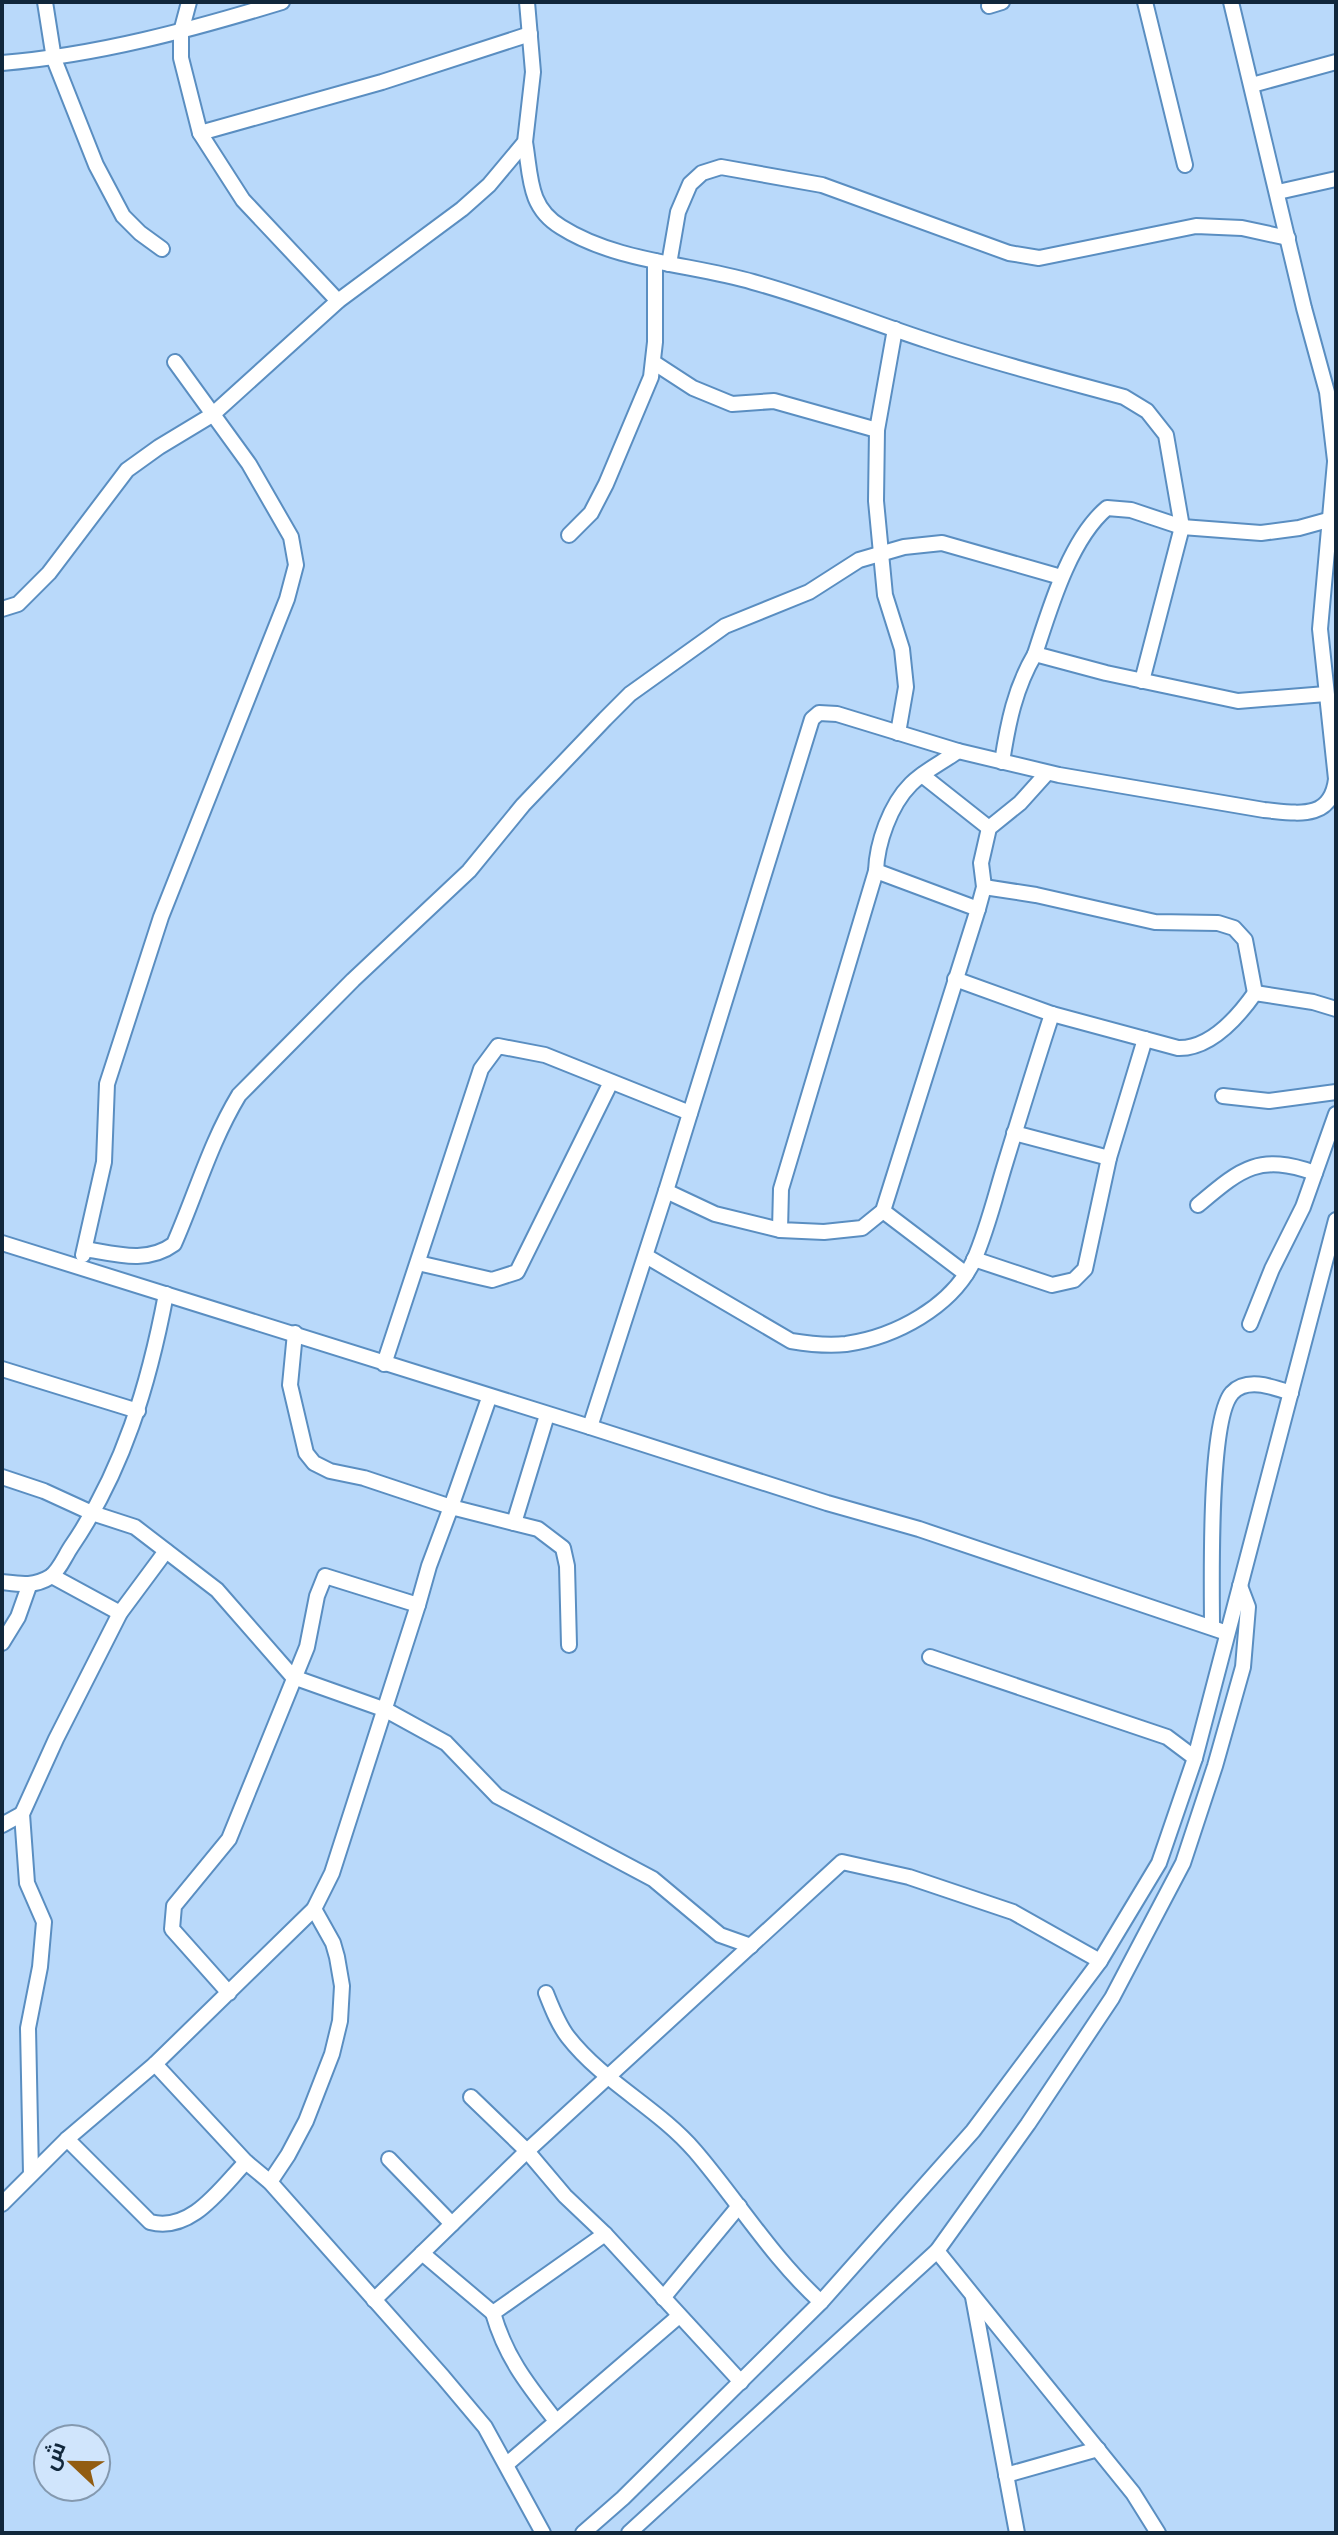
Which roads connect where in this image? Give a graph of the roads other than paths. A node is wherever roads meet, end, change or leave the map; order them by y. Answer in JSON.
{"nodes":[{"id":1,"x":45,"y":2,"type":"edge"},
{"id":2,"x":189,"y":2,"type":"edge"},
{"id":3,"x":282,"y":2,"type":"edge"},
{"id":4,"x":527,"y":2,"type":"edge"},
{"id":5,"x":1145,"y":2,"type":"edge"},
{"id":6,"x":1231,"y":2,"type":"edge"},
{"id":7,"x":181,"y":32,"type":"junction"},
{"id":8,"x":530,"y":34,"type":"junction"},
{"id":9,"x":54,"y":59,"type":"junction"},
{"id":10,"x":1336,"y":62,"type":"edge"},
{"id":11,"x":2,"y":63,"type":"edge"},
{"id":12,"x":1252,"y":85,"type":"junction"},
{"id":13,"x":200,"y":133,"type":"junction"},
{"id":14,"x":525,"y":142,"type":"junction"},
{"id":15,"x":1185,"y":165,"type":"dead end"},
{"id":16,"x":1336,"y":179,"type":"edge"},
{"id":17,"x":1278,"y":192,"type":"junction"},
{"id":18,"x":1288,"y":238,"type":"junction"},
{"id":19,"x":162,"y":249,"type":"dead end"},
{"id":20,"x":662,"y":262,"type":"junction"},
{"id":21,"x":338,"y":301,"type":"junction"},
{"id":22,"x":895,"y":329,"type":"junction"},
{"id":23,"x":175,"y":362,"type":"dead end"},
{"id":24,"x":653,"y":362,"type":"junction"},
{"id":25,"x":212,"y":415,"type":"junction"},
{"id":26,"x":877,"y":430,"type":"junction"},
{"id":27,"x":1335,"y":466,"type":"edge"},
{"id":28,"x":1328,"y":520,"type":"junction"},
{"id":29,"x":1182,"y":527,"type":"junction"},
{"id":30,"x":569,"y":535,"type":"dead end"},
{"id":31,"x":881,"y":553,"type":"junction"},
{"id":32,"x":1061,"y":577,"type":"junction"},
{"id":33,"x":2,"y":609,"type":"edge"},
{"id":34,"x":1035,"y":654,"type":"junction"},
{"id":35,"x":1142,"y":681,"type":"junction"},
{"id":36,"x":1326,"y":694,"type":"junction"},
{"id":37,"x":898,"y":733,"type":"junction"},
{"id":38,"x":958,"y":751,"type":"junction"},
{"id":39,"x":1002,"y":762,"type":"junction"},
{"id":40,"x":1047,"y":773,"type":"junction"},
{"id":41,"x":922,"y":775,"type":"junction"},
{"id":42,"x":1335,"y":801,"type":"edge"},
{"id":43,"x":989,"y":828,"type":"junction"},
{"id":44,"x":876,"y":871,"type":"junction"},
{"id":45,"x":984,"y":887,"type":"junction"},
{"id":46,"x":978,"y":909,"type":"junction"},
{"id":47,"x":955,"y":979,"type":"junction"},
{"id":48,"x":1255,"y":993,"type":"junction"},
{"id":49,"x":1336,"y":1009,"type":"edge"},
{"id":50,"x":1052,"y":1014,"type":"junction"},
{"id":51,"x":1145,"y":1039,"type":"junction"},
{"id":52,"x":611,"y":1082,"type":"junction"},
{"id":53,"x":1336,"y":1092,"type":"edge"},
{"id":54,"x":1223,"y":1096,"type":"dead end"},
{"id":55,"x":690,"y":1113,"type":"junction"},
{"id":56,"x":1336,"y":1114,"type":"edge"},
{"id":57,"x":1014,"y":1133,"type":"junction"},
{"id":58,"x":1109,"y":1158,"type":"junction"},
{"id":59,"x":1315,"y":1173,"type":"junction"},
{"id":60,"x":666,"y":1191,"type":"junction"},
{"id":61,"x":1198,"y":1205,"type":"dead end"},
{"id":62,"x":883,"y":1211,"type":"junction"},
{"id":63,"x":1336,"y":1220,"type":"edge"},
{"id":64,"x":780,"y":1230,"type":"junction"},
{"id":65,"x":2,"y":1243,"type":"edge"},
{"id":66,"x":85,"y":1249,"type":"junction"},
{"id":67,"x":646,"y":1256,"type":"junction"},
{"id":68,"x":1332,"y":1258,"type":"edge"},
{"id":69,"x":974,"y":1259,"type":"junction"},
{"id":70,"x":418,"y":1263,"type":"junction"},
{"id":71,"x":81,"y":1267,"type":"junction"},
{"id":72,"x":966,"y":1274,"type":"junction"},
{"id":73,"x":166,"y":1294,"type":"junction"},
{"id":74,"x":1250,"y":1324,"type":"dead end"},
{"id":75,"x":295,"y":1333,"type":"junction"},
{"id":76,"x":384,"y":1364,"type":"junction"},
{"id":77,"x":2,"y":1369,"type":"edge"},
{"id":78,"x":1291,"y":1393,"type":"junction"},
{"id":79,"x":489,"y":1398,"type":"junction"},
{"id":80,"x":138,"y":1411,"type":"junction"},
{"id":81,"x":547,"y":1415,"type":"junction"},
{"id":82,"x":590,"y":1427,"type":"junction"},
{"id":83,"x":2,"y":1477,"type":"edge"},
{"id":84,"x":451,"y":1507,"type":"junction"},
{"id":85,"x":92,"y":1513,"type":"junction"},
{"id":86,"x":514,"y":1523,"type":"junction"},
{"id":87,"x":166,"y":1551,"type":"junction"},
{"id":88,"x":52,"y":1576,"type":"junction"},
{"id":89,"x":2,"y":1582,"type":"edge"},
{"id":90,"x":29,"y":1586,"type":"junction"},
{"id":91,"x":1240,"y":1586,"type":"junction"},
{"id":92,"x":418,"y":1605,"type":"junction"},
{"id":93,"x":120,"y":1613,"type":"junction"},
{"id":94,"x":1212,"y":1627,"type":"junction"},
{"id":95,"x":1227,"y":1633,"type":"junction"},
{"id":96,"x":2,"y":1643,"type":"edge"},
{"id":97,"x":569,"y":1645,"type":"dead end"},
{"id":98,"x":930,"y":1657,"type":"dead end"},
{"id":99,"x":293,"y":1677,"type":"junction"},
{"id":100,"x":386,"y":1710,"type":"junction"},
{"id":101,"x":1195,"y":1758,"type":"junction"},
{"id":102,"x":22,"y":1814,"type":"junction"},
{"id":103,"x":2,"y":1825,"type":"edge"},
{"id":104,"x":314,"y":1909,"type":"junction"},
{"id":105,"x":751,"y":1946,"type":"junction"},
{"id":106,"x":1100,"y":1961,"type":"junction"},
{"id":107,"x":229,"y":1993,"type":"junction"},
{"id":108,"x":546,"y":1993,"type":"dead end"},
{"id":109,"x":155,"y":2064,"type":"junction"},
{"id":110,"x":609,"y":2078,"type":"junction"},
{"id":111,"x":471,"y":2097,"type":"dead end"},
{"id":112,"x":67,"y":2139,"type":"junction"},
{"id":113,"x":527,"y":2151,"type":"junction"},
{"id":114,"x":389,"y":2159,"type":"dead end"},
{"id":115,"x":246,"y":2162,"type":"junction"},
{"id":116,"x":31,"y":2174,"type":"junction"},
{"id":117,"x":270,"y":2182,"type":"junction"},
{"id":118,"x":2,"y":2204,"type":"edge"},
{"id":119,"x":739,"y":2206,"type":"junction"},
{"id":120,"x":452,"y":2224,"type":"junction"},
{"id":121,"x":605,"y":2234,"type":"junction"},
{"id":122,"x":937,"y":2251,"type":"junction"},
{"id":123,"x":422,"y":2253,"type":"junction"},
{"id":124,"x":973,"y":2295,"type":"junction"},
{"id":125,"x":663,"y":2298,"type":"junction"},
{"id":126,"x":374,"y":2300,"type":"junction"},
{"id":127,"x":821,"y":2302,"type":"junction"},
{"id":128,"x":493,"y":2313,"type":"junction"},
{"id":129,"x":679,"y":2316,"type":"junction"},
{"id":130,"x":741,"y":2382,"type":"junction"},
{"id":131,"x":556,"y":2421,"type":"junction"},
{"id":132,"x":1098,"y":2449,"type":"junction"},
{"id":133,"x":507,"y":2464,"type":"junction"},
{"id":134,"x":1006,"y":2475,"type":"junction"},
{"id":135,"x":543,"y":2533,"type":"edge"},
{"id":136,"x":583,"y":2533,"type":"edge"},
{"id":137,"x":629,"y":2533,"type":"edge"},
{"id":138,"x":1017,"y":2533,"type":"edge"},
{"id":139,"x":1158,"y":2533,"type":"edge"}],
"edges":[{"from":1,"to":9,"type":"street"},
{"from":2,"to":7,"type":"street"},
{"from":3,"to":7,"type":"street"},
{"from":4,"to":8,"type":"street"},
{"from":5,"to":15,"type":"street"},
{"from":6,"to":12,"type":"street"},
{"from":7,"to":9,"type":"street"},
{"from":7,"to":13,"type":"street"},
{"from":8,"to":13,"type":"street"},
{"from":8,"to":14,"type":"street"},
{"from":9,"to":11,"type":"street"},
{"from":9,"to":19,"type":"street"},
{"from":10,"to":12,"type":"street"},
{"from":12,"to":17,"type":"street"},
{"from":13,"to":21,"type":"street"},
{"from":14,"to":20,"type":"street"},
{"from":14,"to":21,"type":"street"},
{"from":16,"to":17,"type":"street"},
{"from":17,"to":18,"type":"street"},
{"from":18,"to":20,"type":"street"},
{"from":18,"to":27,"type":"street"},
{"from":20,"to":22,"type":"street"},
{"from":20,"to":24,"type":"street"},
{"from":21,"to":25,"type":"street"},
{"from":22,"to":26,"type":"street"},
{"from":22,"to":29,"type":"street"},
{"from":23,"to":25,"type":"street"},
{"from":24,"to":26,"type":"street"},
{"from":24,"to":30,"type":"street"},
{"from":25,"to":33,"type":"street"},
{"from":25,"to":66,"type":"street"},
{"from":26,"to":31,"type":"street"},
{"from":27,"to":28,"type":"street"},
{"from":28,"to":29,"type":"street"},
{"from":28,"to":36,"type":"street"},
{"from":29,"to":32,"type":"street"},
{"from":29,"to":35,"type":"street"},
{"from":31,"to":32,"type":"street"},
{"from":31,"to":37,"type":"street"},
{"from":31,"to":66,"type":"street"},
{"from":32,"to":34,"type":"street"},
{"from":34,"to":35,"type":"street"},
{"from":34,"to":39,"type":"street"},
{"from":35,"to":36,"type":"street"},
{"from":36,"to":42,"type":"street"},
{"from":37,"to":38,"type":"street"},
{"from":37,"to":55,"type":"street"},
{"from":38,"to":39,"type":"street"},
{"from":38,"to":41,"type":"street"},
{"from":39,"to":40,"type":"street"},
{"from":40,"to":42,"type":"street"},
{"from":40,"to":43,"type":"street"},
{"from":41,"to":43,"type":"street"},
{"from":41,"to":44,"type":"street"},
{"from":43,"to":45,"type":"street"},
{"from":44,"to":46,"type":"street"},
{"from":44,"to":64,"type":"street"},
{"from":45,"to":46,"type":"street"},
{"from":45,"to":48,"type":"street"},
{"from":46,"to":47,"type":"street"},
{"from":47,"to":50,"type":"street"},
{"from":47,"to":62,"type":"street"},
{"from":48,"to":49,"type":"street"},
{"from":48,"to":51,"type":"street"},
{"from":50,"to":51,"type":"street"},
{"from":50,"to":57,"type":"street"},
{"from":51,"to":58,"type":"street"},
{"from":52,"to":55,"type":"street"},
{"from":52,"to":70,"type":"street"},
{"from":52,"to":70,"type":"street"},
{"from":53,"to":54,"type":"street"},
{"from":55,"to":60,"type":"street"},
{"from":56,"to":59,"type":"street"},
{"from":57,"to":58,"type":"street"},
{"from":57,"to":69,"type":"street"},
{"from":58,"to":69,"type":"street"},
{"from":59,"to":61,"type":"street"},
{"from":59,"to":74,"type":"street"},
{"from":60,"to":64,"type":"street"},
{"from":60,"to":67,"type":"street"},
{"from":62,"to":64,"type":"street"},
{"from":62,"to":72,"type":"street"},
{"from":63,"to":68,"type":"street"},
{"from":65,"to":71,"type":"street"},
{"from":66,"to":71,"type":"street"},
{"from":67,"to":72,"type":"street"},
{"from":67,"to":82,"type":"street"},
{"from":68,"to":78,"type":"street"},
{"from":69,"to":72,"type":"street"},
{"from":70,"to":76,"type":"street"},
{"from":71,"to":73,"type":"street"},
{"from":73,"to":75,"type":"street"},
{"from":73,"to":80,"type":"street"},
{"from":75,"to":76,"type":"street"},
{"from":75,"to":84,"type":"street"},
{"from":76,"to":79,"type":"street"},
{"from":77,"to":80,"type":"street"},
{"from":78,"to":91,"type":"street"},
{"from":78,"to":94,"type":"street"},
{"from":79,"to":81,"type":"street"},
{"from":79,"to":84,"type":"street"},
{"from":80,"to":85,"type":"street"},
{"from":81,"to":82,"type":"street"},
{"from":81,"to":86,"type":"street"},
{"from":82,"to":94,"type":"street"},
{"from":83,"to":85,"type":"street"},
{"from":84,"to":86,"type":"street"},
{"from":84,"to":92,"type":"street"},
{"from":85,"to":87,"type":"street"},
{"from":85,"to":88,"type":"street"},
{"from":86,"to":97,"type":"street"},
{"from":87,"to":93,"type":"street"},
{"from":87,"to":99,"type":"street"},
{"from":88,"to":90,"type":"street"},
{"from":88,"to":93,"type":"street"},
{"from":89,"to":90,"type":"street"},
{"from":90,"to":96,"type":"street"},
{"from":91,"to":95,"type":"street"},
{"from":91,"to":122,"type":"street"},
{"from":92,"to":99,"type":"street"},
{"from":92,"to":100,"type":"street"},
{"from":93,"to":102,"type":"street"},
{"from":94,"to":95,"type":"street"},
{"from":95,"to":101,"type":"street"},
{"from":98,"to":101,"type":"street"},
{"from":99,"to":100,"type":"street"},
{"from":99,"to":107,"type":"street"},
{"from":100,"to":104,"type":"street"},
{"from":100,"to":105,"type":"street"},
{"from":101,"to":106,"type":"street"},
{"from":102,"to":103,"type":"street"},
{"from":102,"to":116,"type":"street"},
{"from":104,"to":107,"type":"street"},
{"from":104,"to":117,"type":"street"},
{"from":105,"to":106,"type":"street"},
{"from":105,"to":110,"type":"street"},
{"from":106,"to":127,"type":"street"},
{"from":107,"to":109,"type":"street"},
{"from":108,"to":110,"type":"street"},
{"from":109,"to":112,"type":"street"},
{"from":109,"to":115,"type":"street"},
{"from":110,"to":113,"type":"street"},
{"from":110,"to":119,"type":"street"},
{"from":111,"to":113,"type":"street"},
{"from":112,"to":115,"type":"street"},
{"from":112,"to":116,"type":"street"},
{"from":113,"to":120,"type":"street"},
{"from":113,"to":121,"type":"street"},
{"from":114,"to":120,"type":"street"},
{"from":115,"to":117,"type":"street"},
{"from":116,"to":118,"type":"street"},
{"from":117,"to":126,"type":"street"},
{"from":119,"to":125,"type":"street"},
{"from":119,"to":127,"type":"street"},
{"from":120,"to":123,"type":"street"},
{"from":121,"to":125,"type":"street"},
{"from":121,"to":128,"type":"street"},
{"from":122,"to":124,"type":"street"},
{"from":122,"to":137,"type":"street"},
{"from":123,"to":126,"type":"street"},
{"from":123,"to":128,"type":"street"},
{"from":124,"to":132,"type":"street"},
{"from":124,"to":134,"type":"street"},
{"from":125,"to":129,"type":"street"},
{"from":126,"to":133,"type":"street"},
{"from":127,"to":130,"type":"street"},
{"from":128,"to":131,"type":"street"},
{"from":129,"to":130,"type":"street"},
{"from":129,"to":131,"type":"street"},
{"from":130,"to":136,"type":"street"},
{"from":131,"to":133,"type":"street"},
{"from":132,"to":134,"type":"street"},
{"from":132,"to":139,"type":"street"},
{"from":133,"to":135,"type":"street"},
{"from":134,"to":138,"type":"street"}]}
